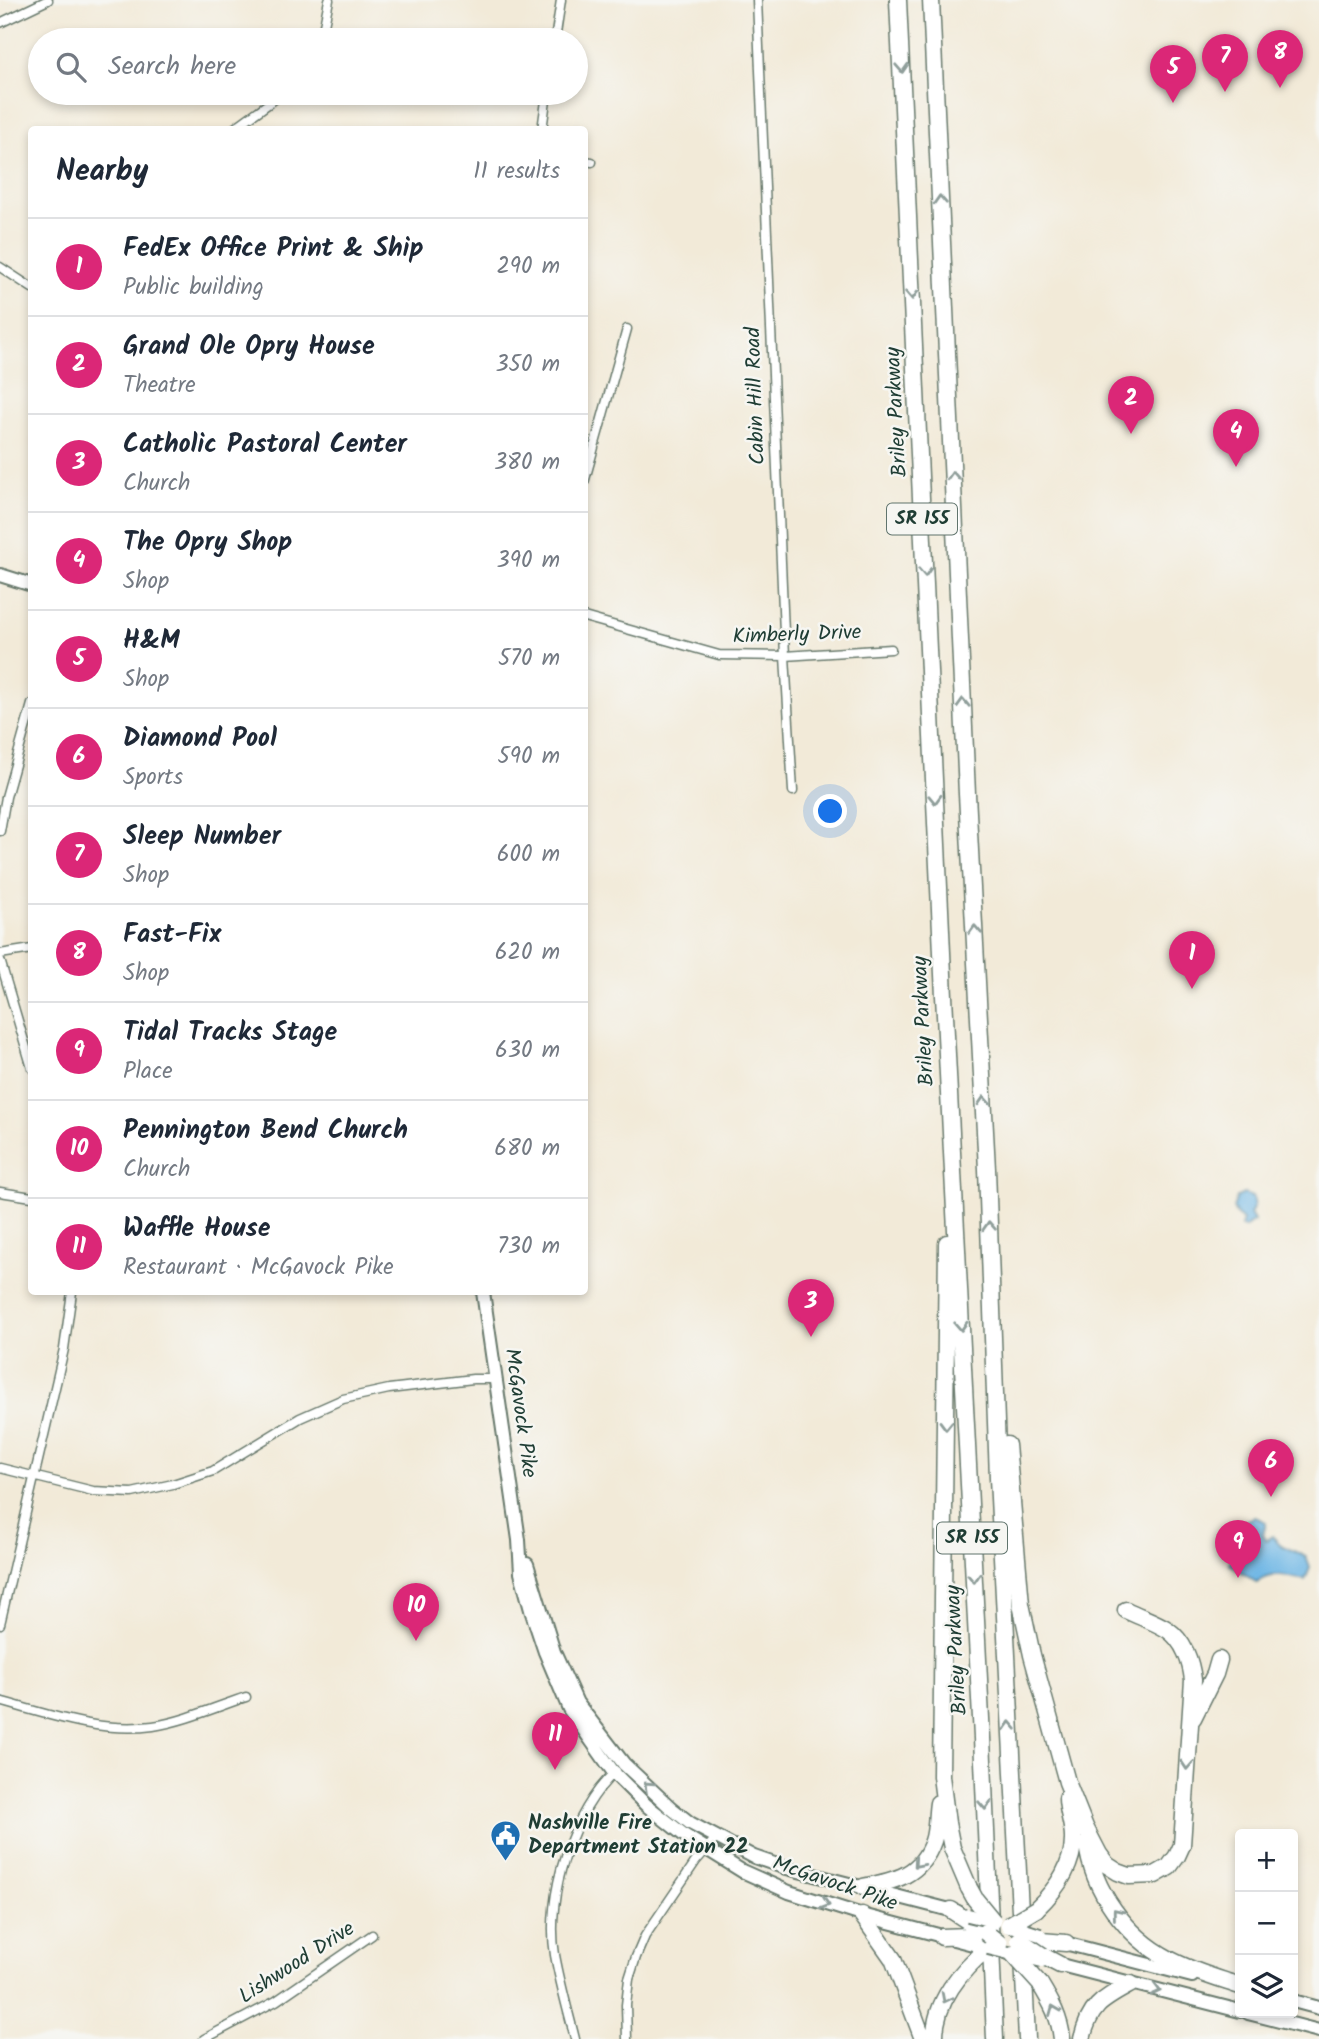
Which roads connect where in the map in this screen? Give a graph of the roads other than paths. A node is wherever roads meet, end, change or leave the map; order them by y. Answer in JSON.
{"nodes":[{"id":1,"x":48,"y":0,"type":"edge"},
{"id":2,"x":330,"y":0,"type":"edge"},
{"id":3,"x":561,"y":0,"type":"edge"},
{"id":4,"x":757,"y":0,"type":"edge"},
{"id":5,"x":898,"y":0,"type":"edge"},
{"id":6,"x":931,"y":0,"type":"edge"},
{"id":7,"x":0,"y":23,"type":"edge"},
{"id":8,"x":323,"y":28,"type":"edge"},
{"id":9,"x":557,"y":28,"type":"edge"},
{"id":10,"x":266,"y":105,"type":"edge"},
{"id":11,"x":545,"y":105,"type":"edge"},
{"id":12,"x":238,"y":126,"type":"edge"},
{"id":13,"x":543,"y":126,"type":"edge"},
{"id":14,"x":0,"y":267,"type":"edge"},
{"id":15,"x":28,"y":285,"type":"edge"},
{"id":16,"x":627,"y":329,"type":"dead end"},
{"id":17,"x":588,"y":469,"type":"edge"},
{"id":18,"x":0,"y":575,"type":"edge"},
{"id":19,"x":28,"y":584,"type":"edge"},
{"id":20,"x":588,"y":618,"type":"edge"},
{"id":21,"x":891,"y":649,"type":"dead end"},
{"id":22,"x":785,"y":656,"type":"junction"},
{"id":23,"x":28,"y":718,"type":"edge"},
{"id":24,"x":793,"y":790,"type":"dead end"},
{"id":25,"x":0,"y":831,"type":"edge"},
{"id":26,"x":28,"y":950,"type":"edge"},
{"id":27,"x":0,"y":954,"type":"edge"},
{"id":28,"x":0,"y":960,"type":"edge"},
{"id":29,"x":946,"y":1038,"type":"junction"},
{"id":30,"x":28,"y":1054,"type":"edge"},
{"id":31,"x":0,"y":1192,"type":"edge"},
{"id":32,"x":28,"y":1196,"type":"edge"},
{"id":33,"x":992,"y":1282,"type":"junction"},
{"id":34,"x":72,"y":1295,"type":"edge"},
{"id":35,"x":483,"y":1295,"type":"edge"},
{"id":36,"x":495,"y":1379,"type":"junction"},
{"id":37,"x":0,"y":1468,"type":"edge"},
{"id":38,"x":35,"y":1476,"type":"junction"},
{"id":39,"x":519,"y":1540,"type":"junction"},
{"id":40,"x":1126,"y":1610,"type":"dead end"},
{"id":41,"x":0,"y":1624,"type":"edge"},
{"id":42,"x":1219,"y":1660,"type":"dead end"},
{"id":43,"x":246,"y":1697,"type":"dead end"},
{"id":44,"x":0,"y":1701,"type":"edge"},
{"id":45,"x":1189,"y":1728,"type":"junction"},
{"id":46,"x":624,"y":1764,"type":"junction"},
{"id":47,"x":614,"y":1773,"type":"junction"},
{"id":48,"x":941,"y":1776,"type":"junction"},
{"id":49,"x":1067,"y":1782,"type":"junction"},
{"id":50,"x":1085,"y":1827,"type":"junction"},
{"id":51,"x":717,"y":1837,"type":"junction"},
{"id":52,"x":707,"y":1849,"type":"junction"},
{"id":53,"x":863,"y":1887,"type":"junction"},
{"id":54,"x":951,"y":1910,"type":"joint"},
{"id":55,"x":862,"y":1915,"type":"junction"},
{"id":56,"x":969,"y":1929,"type":"junction"},
{"id":57,"x":372,"y":1935,"type":"dead end"},
{"id":58,"x":942,"y":1937,"type":"joint"},
{"id":59,"x":1001,"y":1937,"type":"junction"},
{"id":60,"x":1066,"y":1943,"type":"joint"},
{"id":61,"x":1042,"y":1948,"type":"junction"},
{"id":62,"x":1060,"y":1965,"type":"joint"},
{"id":63,"x":1131,"y":1984,"type":"junction"},
{"id":64,"x":1235,"y":1985,"type":"edge"},
{"id":65,"x":1235,"y":1986,"type":"edge"},
{"id":66,"x":1298,"y":2002,"type":"edge"},
{"id":67,"x":1319,"y":2008,"type":"edge"},
{"id":68,"x":1235,"y":2010,"type":"edge"},
{"id":69,"x":1268,"y":2018,"type":"edge"},
{"id":70,"x":1319,"y":2031,"type":"edge"},
{"id":71,"x":204,"y":2039,"type":"edge"},
{"id":72,"x":575,"y":2039,"type":"edge"},
{"id":73,"x":627,"y":2039,"type":"edge"},
{"id":74,"x":923,"y":2039,"type":"edge"},
{"id":75,"x":935,"y":2039,"type":"edge"},
{"id":76,"x":995,"y":2039,"type":"edge"},
{"id":77,"x":1027,"y":2039,"type":"edge"},
{"id":78,"x":1062,"y":2039,"type":"edge"},
{"id":79,"x":1082,"y":2039,"type":"edge"}],
"edges":[{"from":1,"to":7,"type":"street"},
{"from":2,"to":8,"type":"street"},
{"from":3,"to":9,"type":"street"},
{"from":4,"to":22,"type":"street","name":"Cabin Hill Road"},
{"from":5,"to":29,"type":"highway","name":"Briley Parkway","number":"SR 155","one_way":true},
{"from":33,"to":6,"type":"highway","number":"SR 155","one_way":true},
{"from":10,"to":12,"type":"street"},
{"from":11,"to":13,"type":"street"},
{"from":14,"to":15,"type":"street"},
{"from":16,"to":17,"type":"street"},
{"from":18,"to":19,"type":"main road"},
{"from":20,"to":22,"type":"street","name":"Kimberly Drive"},
{"from":21,"to":22,"type":"street","name":"Kimberly Drive"},
{"from":22,"to":24,"type":"street","name":"Cabin Hill Road"},
{"from":23,"to":25,"type":"street"},
{"from":26,"to":27,"type":"street"},
{"from":28,"to":30,"type":"street"},
{"from":29,"to":48,"type":"highway","one_way":true},
{"from":29,"to":76,"type":"highway","name":"Briley Parkway","number":"SR 155","one_way":true},
{"from":31,"to":32,"type":"street"},
{"from":33,"to":49,"type":"highway"},
{"from":77,"to":33,"type":"highway","number":"SR 155","one_way":true},
{"from":34,"to":38,"type":"street"},
{"from":35,"to":36,"type":"main road","name":"McGavock Pike"},
{"from":36,"to":38,"type":"street"},
{"from":36,"to":39,"type":"main road","name":"McGavock Pike"},
{"from":37,"to":38,"type":"street"},
{"from":38,"to":41,"type":"street"},
{"from":39,"to":46,"type":"main road","name":"McGavock Pike"},
{"from":39,"to":47,"type":"main road","name":"McGavock Pike"},
{"from":40,"to":45,"type":"highway"},
{"from":42,"to":45,"type":"highway"},
{"from":43,"to":44,"type":"street"},
{"from":45,"to":50,"type":"highway","one_way":true},
{"from":46,"to":47,"type":"street"},
{"from":51,"to":46,"type":"main road","name":"McGavock Pike","one_way":true},
{"from":47,"to":52,"type":"main road","name":"McGavock Pike"},
{"from":47,"to":72,"type":"street"},
{"from":48,"to":53,"type":"highway","one_way":true},
{"from":48,"to":59,"type":"highway","bridge":true},
{"from":49,"to":50,"type":"highway"},
{"from":49,"to":59,"type":"highway","bridge":true},
{"from":64,"to":50,"type":"highway","one_way":true},
{"from":51,"to":52,"type":"street"},
{"from":51,"to":53,"type":"main road","name":"McGavock Pike"},
{"from":52,"to":55,"type":"main road","name":"McGavock Pike","one_way":true},
{"from":52,"to":73,"type":"street"},
{"from":53,"to":54,"type":"main road","name":"McGavock Pike"},
{"from":54,"to":56,"type":"highway"},
{"from":55,"to":58,"type":"main road","name":"McGavock Pike"},
{"from":55,"to":74,"type":"highway"},
{"from":56,"to":58,"type":"highway"},
{"from":56,"to":59,"type":"highway"},
{"from":56,"to":59,"type":"main road"},
{"from":57,"to":71,"type":"street","name":"Lishwood Drive"},
{"from":59,"to":61,"type":"highway","bridge":true},
{"from":59,"to":75,"type":"highway","one_way":true},
{"from":78,"to":59,"type":"highway","one_way":true,"bridge":true},
{"from":60,"to":61,"type":"highway"},
{"from":60,"to":65,"type":"main road"},
{"from":61,"to":62,"type":"highway"},
{"from":62,"to":63,"type":"main road"},
{"from":63,"to":68,"type":"main road","one_way":true},
{"from":63,"to":79,"type":"highway"},
{"from":66,"to":67,"type":"main road"},
{"from":69,"to":70,"type":"main road"}]}
